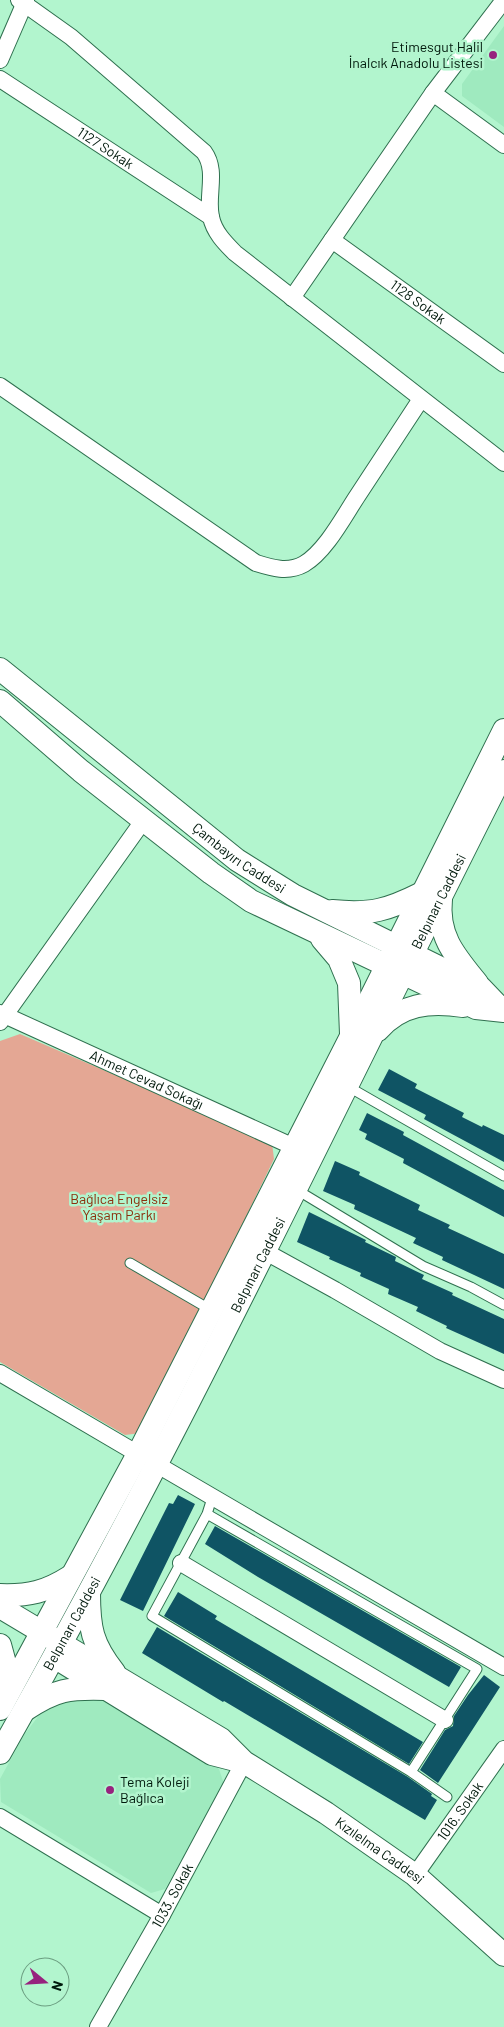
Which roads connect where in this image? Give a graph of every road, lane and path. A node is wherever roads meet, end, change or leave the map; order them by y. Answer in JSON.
{"nodes":[{"id":1,"x":504,"y":0,"type":"edge"},
{"id":2,"x":23,"y":1,"type":"edge"},
{"id":3,"x":0,"y":60,"type":"edge"},
{"id":4,"x":0,"y":79,"type":"edge"},
{"id":5,"x":433,"y":93,"type":"junction"},
{"id":6,"x":504,"y":145,"type":"edge"},
{"id":7,"x":211,"y":217,"type":"junction"},
{"id":8,"x":332,"y":240,"type":"junction"},
{"id":9,"x":292,"y":298,"type":"junction"},
{"id":10,"x":504,"y":364,"type":"edge"},
{"id":11,"x":0,"y":386,"type":"edge"},
{"id":12,"x":421,"y":399,"type":"junction"},
{"id":13,"x":504,"y":462,"type":"edge"},
{"id":14,"x":0,"y":669,"type":"edge"},
{"id":15,"x":0,"y":702,"type":"edge"},
{"id":16,"x":504,"y":730,"type":"edge"},
{"id":17,"x":504,"y":771,"type":"edge"},
{"id":18,"x":144,"y":821,"type":"junction"},
{"id":19,"x":432,"y":893,"type":"junction"},
{"id":20,"x":323,"y":910,"type":"junction"},
{"id":21,"x":316,"y":933,"type":"junction"},
{"id":22,"x":398,"y":960,"type":"junction"},
{"id":23,"x":478,"y":998,"type":"junction"},
{"id":24,"x":502,"y":1010,"type":"edge"},
{"id":25,"x":2,"y":1017,"type":"edge"},
{"id":26,"x":360,"y":1038,"type":"junction"},
{"id":27,"x":347,"y":1086,"type":"junction"},
{"id":28,"x":294,"y":1146,"type":"junction"},
{"id":29,"x":504,"y":1176,"type":"edge"},
{"id":30,"x":295,"y":1188,"type":"junction"},
{"id":31,"x":264,"y":1252,"type":"junction"},
{"id":32,"x":130,"y":1263,"type":"dead end"},
{"id":33,"x":504,"y":1305,"type":"edge"},
{"id":34,"x":211,"y":1310,"type":"junction"},
{"id":35,"x":0,"y":1373,"type":"edge"},
{"id":36,"x":504,"y":1380,"type":"edge"},
{"id":37,"x":147,"y":1459,"type":"junction"},
{"id":38,"x":209,"y":1506,"type":"junction"},
{"id":39,"x":181,"y":1563,"type":"junction"},
{"id":40,"x":72,"y":1576,"type":"junction"},
{"id":41,"x":89,"y":1592,"type":"junction"},
{"id":42,"x":0,"y":1595,"type":"edge"},
{"id":43,"x":0,"y":1607,"type":"edge"},
{"id":44,"x":0,"y":1624,"type":"edge"},
{"id":45,"x":37,"y":1639,"type":"junction"},
{"id":46,"x":0,"y":1644,"type":"edge"},
{"id":47,"x":58,"y":1651,"type":"junction"},
{"id":48,"x":504,"y":1667,"type":"edge"},
{"id":49,"x":112,"y":1683,"type":"junction"},
{"id":50,"x":4,"y":1703,"type":"edge"},
{"id":51,"x":24,"y":1710,"type":"junction"},
{"id":52,"x":445,"y":1720,"type":"junction"},
{"id":53,"x":504,"y":1748,"type":"edge"},
{"id":54,"x":0,"y":1753,"type":"edge"},
{"id":55,"x":244,"y":1762,"type":"junction"},
{"id":56,"x":411,"y":1772,"type":"junction"},
{"id":57,"x":447,"y":1798,"type":"dead end"},
{"id":58,"x":0,"y":1817,"type":"edge"},
{"id":59,"x":415,"y":1875,"type":"junction"},
{"id":60,"x":162,"y":1914,"type":"junction"},
{"id":61,"x":504,"y":1955,"type":"edge"},
{"id":62,"x":98,"y":2027,"type":"edge"}],
"edges":[{"from":1,"to":5,"type":"street"},
{"from":2,"to":3,"type":"street"},
{"from":2,"to":7,"type":"street"},
{"from":4,"to":7,"type":"street","name":"1127 Sokak"},
{"from":5,"to":6,"type":"street"},
{"from":5,"to":8,"type":"street"},
{"from":7,"to":9,"type":"street"},
{"from":8,"to":9,"type":"street"},
{"from":8,"to":10,"type":"street","name":"1128 Sokak"},
{"from":9,"to":12,"type":"street"},
{"from":11,"to":12,"type":"street"},
{"from":12,"to":13,"type":"street"},
{"from":14,"to":20,"type":"street","name":"Çambayırı Caddesi"},
{"from":15,"to":18,"type":"street","name":"Çambayırı Caddesi"},
{"from":16,"to":19,"type":"street","name":"Belpınarı Caddesi"},
{"from":17,"to":19,"type":"street","name":"Belpınarı Caddesi"},
{"from":18,"to":21,"type":"street","name":"Çambayırı Caddesi"},
{"from":18,"to":25,"type":"street"},
{"from":19,"to":20,"type":"street"},
{"from":19,"to":22,"type":"street","name":"Belpınarı Caddesi"},
{"from":19,"to":23,"type":"street"},
{"from":20,"to":22,"type":"street","name":"Çambayırı Caddesi"},
{"from":21,"to":22,"type":"street","name":"Çambayırı Caddesi"},
{"from":21,"to":26,"type":"street"},
{"from":22,"to":23,"type":"street","name":"Çambayırı Caddesi"},
{"from":22,"to":26,"type":"street","name":"Belpınarı Caddesi"},
{"from":23,"to":24,"type":"street","name":"Çambayırı Caddesi"},
{"from":23,"to":26,"type":"street"},
{"from":25,"to":28,"type":"street","name":"Ahmet Cevad Sokağı"},
{"from":26,"to":27,"type":"street","name":"Belpınarı Caddesi"},
{"from":26,"to":28,"type":"street","name":"Belpınarı Caddesi"},
{"from":27,"to":29,"type":"lane"},
{"from":27,"to":30,"type":"street","name":"Belpınarı Caddesi"},
{"from":28,"to":34,"type":"street","name":"Belpınarı Caddesi"},
{"from":30,"to":31,"type":"street","name":"Belpınarı Caddesi"},
{"from":30,"to":33,"type":"lane"},
{"from":31,"to":36,"type":"street"},
{"from":31,"to":37,"type":"street","name":"Belpınarı Caddesi"},
{"from":32,"to":34,"type":"lane"},
{"from":34,"to":37,"type":"street","name":"Belpınarı Caddesi"},
{"from":35,"to":37,"type":"street"},
{"from":37,"to":38,"type":"street"},
{"from":37,"to":40,"type":"street","name":"Belpınarı Caddesi"},
{"from":37,"to":41,"type":"street","name":"Belpınarı Caddesi"},
{"from":38,"to":39,"type":"lane"},
{"from":38,"to":48,"type":"street"},
{"from":38,"to":52,"type":"lane"},
{"from":39,"to":52,"type":"street"},
{"from":39,"to":56,"type":"lane"},
{"from":40,"to":42,"type":"street"},
{"from":40,"to":45,"type":"street","name":"Belpınarı Caddesi"},
{"from":41,"to":47,"type":"street","name":"Belpınarı Caddesi"},
{"from":41,"to":49,"type":"street"},
{"from":43,"to":45,"type":"street","name":"Kızılelma Caddesi"},
{"from":44,"to":45,"type":"street","name":"Kızılelma Caddesi"},
{"from":45,"to":47,"type":"street","name":"Kızılelma Caddesi"},
{"from":45,"to":50,"type":"street","name":"Belpınarı Caddesi"},
{"from":46,"to":50,"type":"street"},
{"from":47,"to":49,"type":"street","name":"Kızılelma Caddesi"},
{"from":47,"to":51,"type":"street","name":"Belpınarı Caddesi"},
{"from":49,"to":51,"type":"street"},
{"from":49,"to":55,"type":"street","name":"Kızılelma Caddesi"},
{"from":51,"to":54,"type":"street","name":"Belpınarı Caddesi"},
{"from":52,"to":56,"type":"lane"},
{"from":53,"to":59,"type":"street","name":"1016. Sokak"},
{"from":55,"to":59,"type":"street","name":"Kızılelma Caddesi"},
{"from":55,"to":60,"type":"street","name":"1033. Sokak"},
{"from":56,"to":57,"type":"lane"},
{"from":58,"to":60,"type":"street"},
{"from":59,"to":61,"type":"street","name":"Kızılelma Caddesi"},
{"from":60,"to":62,"type":"street","name":"1033. Sokak"}]}
